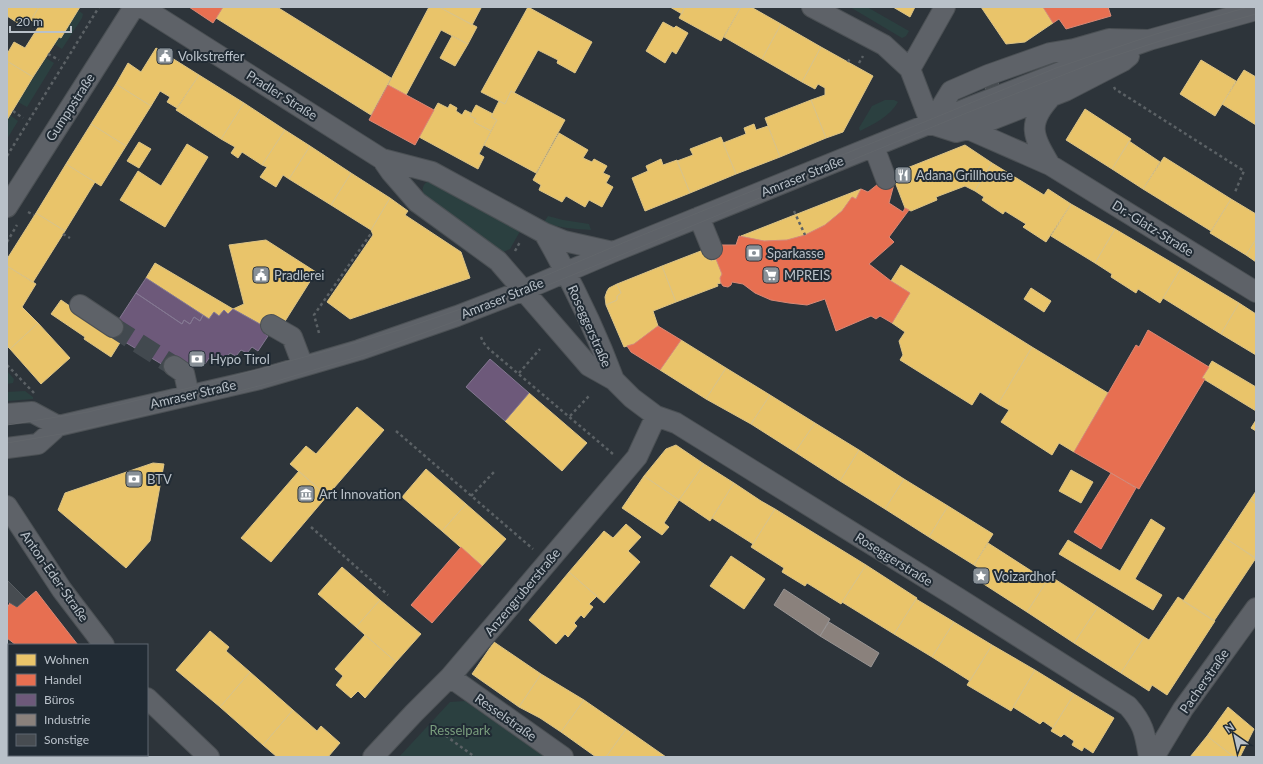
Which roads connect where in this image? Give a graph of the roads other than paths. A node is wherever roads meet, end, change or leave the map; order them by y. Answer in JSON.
{"nodes":[{"id":1,"x":134,"y":7,"type":"edge"},
{"id":2,"x":142,"y":7,"type":"edge"},
{"id":3,"x":813,"y":7,"type":"edge"},
{"id":4,"x":945,"y":7,"type":"edge"},
{"id":5,"x":1256,"y":10,"type":"edge"},
{"id":6,"x":1149,"y":40,"type":"junction"},
{"id":7,"x":910,"y":69,"type":"junction"},
{"id":8,"x":1051,"y":96,"type":"junction"},
{"id":9,"x":931,"y":124,"type":"junction"},
{"id":10,"x":968,"y":129,"type":"junction"},
{"id":11,"x":874,"y":147,"type":"junction"},
{"id":12,"x":382,"y":159,"type":"junction"},
{"id":13,"x":1050,"y":165,"type":"junction"},
{"id":14,"x":886,"y":179,"type":"dead end"},
{"id":15,"x":7,"y":207,"type":"edge"},
{"id":16,"x":699,"y":218,"type":"junction"},
{"id":17,"x":544,"y":233,"type":"junction"},
{"id":18,"x":712,"y":249,"type":"dead end"},
{"id":19,"x":613,"y":252,"type":"junction"},
{"id":20,"x":567,"y":272,"type":"junction"},
{"id":21,"x":524,"y":290,"type":"junction"},
{"id":22,"x":1256,"y":292,"type":"edge"},
{"id":23,"x":80,"y":305,"type":"dead end"},
{"id":24,"x":271,"y":325,"type":"dead end"},
{"id":25,"x":114,"y":327,"type":"tunnel mouth"},
{"id":26,"x":174,"y":366,"type":"tunnel mouth"},
{"id":27,"x":303,"y":366,"type":"junction"},
{"id":28,"x":614,"y":380,"type":"junction"},
{"id":29,"x":189,"y":395,"type":"junction"},
{"id":30,"x":7,"y":414,"type":"edge"},
{"id":31,"x":656,"y":416,"type":"junction"},
{"id":32,"x":58,"y":426,"type":"junction"},
{"id":33,"x":7,"y":448,"type":"edge"},
{"id":34,"x":7,"y":506,"type":"edge"},
{"id":35,"x":1256,"y":608,"type":"edge"},
{"id":36,"x":103,"y":644,"type":"edge"},
{"id":37,"x":450,"y":677,"type":"junction"},
{"id":38,"x":148,"y":699,"type":"edge"},
{"id":39,"x":209,"y":757,"type":"edge"},
{"id":40,"x":373,"y":757,"type":"edge"},
{"id":41,"x":563,"y":757,"type":"edge"},
{"id":42,"x":1149,"y":757,"type":"edge"},
{"id":43,"x":1154,"y":757,"type":"edge"}],
"edges":[{"from":1,"to":15,"type":"street","name":"Gumppstraße"},
{"from":2,"to":12,"type":"street","name":"Pradler Straße"},
{"from":3,"to":7,"type":"street"},
{"from":4,"to":7,"type":"street"},
{"from":5,"to":6,"type":"street"},
{"from":6,"to":8,"type":"street"},
{"from":6,"to":9,"type":"street"},
{"from":7,"to":9,"type":"street"},
{"from":8,"to":10,"type":"street"},
{"from":8,"to":13,"type":"street"},
{"from":9,"to":10,"type":"street"},
{"from":9,"to":11,"type":"street","name":"Amraser Straße"},
{"from":10,"to":13,"type":"street","name":"Dr.-Glatz-Straße"},
{"from":11,"to":14,"type":"street"},
{"from":11,"to":16,"type":"street","name":"Amraser Straße"},
{"from":12,"to":17,"type":"street","name":"Pradler Straße"},
{"from":12,"to":21,"type":"street","name":"Pradler Straße"},
{"from":13,"to":22,"type":"street","name":"Dr.-Glatz-Straße"},
{"from":16,"to":18,"type":"street"},
{"from":16,"to":19,"type":"street","name":"Amraser Straße"},
{"from":17,"to":19,"type":"street","name":"Pradler Straße"},
{"from":17,"to":20,"type":"street"},
{"from":19,"to":20,"type":"street","name":"Amraser Straße"},
{"from":20,"to":21,"type":"street","name":"Amraser Straße"},
{"from":20,"to":28,"type":"street","name":"Roseggerstraße"},
{"from":21,"to":27,"type":"street","name":"Amraser Straße"},
{"from":21,"to":28,"type":"street","name":"Roseggerstraße"},
{"from":23,"to":25,"type":"street"},
{"from":24,"to":27,"type":"street"},
{"from":26,"to":29,"type":"street"},
{"from":27,"to":29,"type":"street","name":"Amraser Straße"},
{"from":28,"to":31,"type":"street","name":"Roseggerstraße"},
{"from":29,"to":32,"type":"street","name":"Amraser Straße"},
{"from":30,"to":32,"type":"street"},
{"from":31,"to":37,"type":"street","name":"Anzengruberstraße"},
{"from":31,"to":42,"type":"street","name":"Roseggerstraße"},
{"from":32,"to":33,"type":"street","name":"Amraser Straße"},
{"from":34,"to":36,"type":"street","name":"Anton-Eder-Straße"},
{"from":35,"to":43,"type":"street","name":"Pacherstraße"},
{"from":37,"to":40,"type":"street","name":"Anzengruberstraße"},
{"from":37,"to":41,"type":"street","name":"Resselstraße"},
{"from":38,"to":39,"type":"street"}]}
